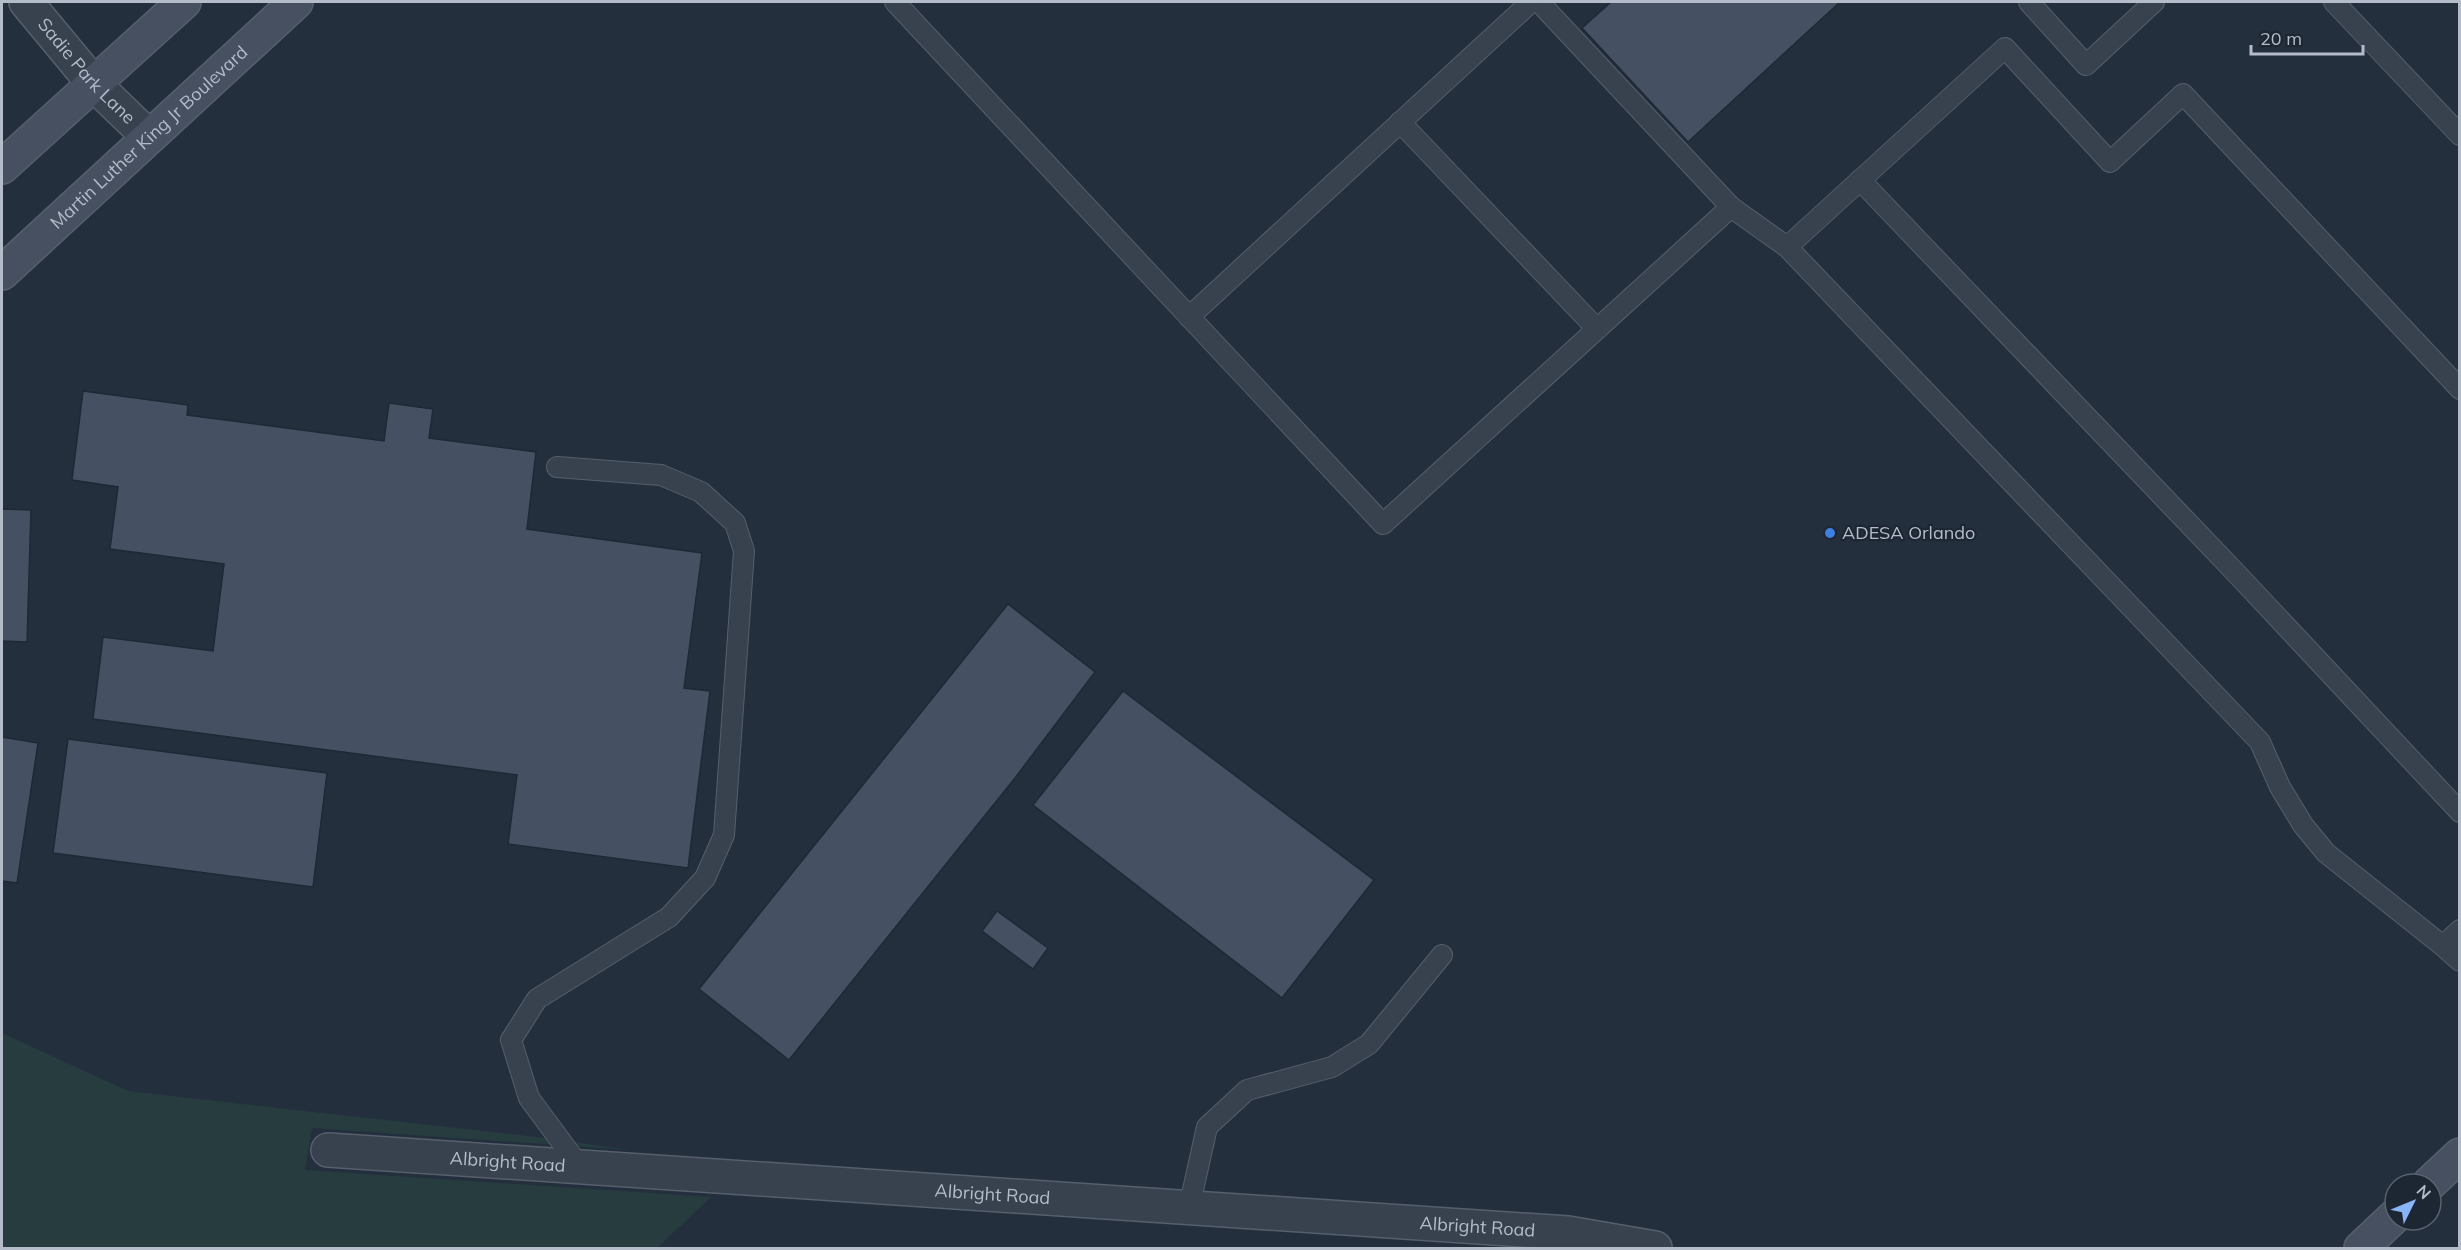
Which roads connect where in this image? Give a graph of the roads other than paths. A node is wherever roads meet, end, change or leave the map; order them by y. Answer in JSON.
{"nodes":[{"id":1,"x":26,"y":2,"type":"edge"},
{"id":2,"x":184,"y":2,"type":"edge"},
{"id":3,"x":296,"y":2,"type":"edge"},
{"id":4,"x":895,"y":2,"type":"edge"},
{"id":5,"x":1531,"y":2,"type":"edge"},
{"id":6,"x":1539,"y":2,"type":"edge"},
{"id":7,"x":2029,"y":2,"type":"edge"},
{"id":8,"x":2154,"y":2,"type":"edge"},
{"id":9,"x":2334,"y":2,"type":"edge"},
{"id":10,"x":94,"y":84,"type":"junction"},
{"id":11,"x":1400,"y":122,"type":"junction"},
{"id":12,"x":2460,"y":135,"type":"edge"},
{"id":13,"x":149,"y":137,"type":"junction"},
{"id":14,"x":2,"y":167,"type":"edge"},
{"id":15,"x":1860,"y":180,"type":"junction"},
{"id":16,"x":1731,"y":207,"type":"junction"},
{"id":17,"x":1787,"y":247,"type":"junction"},
{"id":18,"x":2,"y":273,"type":"edge"},
{"id":19,"x":1189,"y":317,"type":"junction"},
{"id":20,"x":1597,"y":329,"type":"junction"},
{"id":21,"x":2460,"y":389,"type":"edge"},
{"id":22,"x":557,"y":467,"type":"dead end"},
{"id":23,"x":2460,"y":812,"type":"edge"},
{"id":24,"x":2460,"y":930,"type":"edge"},
{"id":25,"x":2443,"y":945,"type":"junction"},
{"id":26,"x":1442,"y":955,"type":"dead end"},
{"id":27,"x":2460,"y":961,"type":"edge"},
{"id":28,"x":328,"y":1150,"type":"dead end"},
{"id":29,"x":2459,"y":1156,"type":"edge"},
{"id":30,"x":580,"y":1167,"type":"junction"},
{"id":31,"x":2442,"y":1172,"type":"edge"},
{"id":32,"x":1189,"y":1208,"type":"junction"},
{"id":33,"x":2383,"y":1227,"type":"edge"},
{"id":34,"x":1654,"y":1248,"type":"edge"},
{"id":35,"x":2361,"y":1248,"type":"edge"}],
"edges":[{"from":1,"to":10,"type":"street","name":"Sadie Park Lane"},
{"from":2,"to":10,"type":"main road"},
{"from":3,"to":13,"type":"main road","name":"Martin Luther King Jr Boulevard"},
{"from":4,"to":19,"type":"lane"},
{"from":5,"to":11,"type":"lane"},
{"from":6,"to":16,"type":"lane"},
{"from":7,"to":8,"type":"lane"},
{"from":9,"to":12,"type":"lane"},
{"from":10,"to":13,"type":"street","name":"Sadie Park Lane"},
{"from":10,"to":14,"type":"main road"},
{"from":11,"to":19,"type":"lane"},
{"from":11,"to":20,"type":"lane"},
{"from":13,"to":18,"type":"main road","name":"Martin Luther King Jr Boulevard"},
{"from":15,"to":17,"type":"lane"},
{"from":15,"to":21,"type":"lane"},
{"from":15,"to":23,"type":"lane"},
{"from":16,"to":17,"type":"lane"},
{"from":16,"to":20,"type":"lane"},
{"from":17,"to":25,"type":"lane"},
{"from":19,"to":20,"type":"lane"},
{"from":22,"to":30,"type":"lane"},
{"from":24,"to":25,"type":"lane"},
{"from":25,"to":27,"type":"lane"},
{"from":26,"to":32,"type":"lane"},
{"from":28,"to":30,"type":"street","name":"Albright Road"},
{"from":29,"to":31,"type":"main road"},
{"from":30,"to":32,"type":"street","name":"Albright Road"},
{"from":32,"to":34,"type":"street","name":"Albright Road"},
{"from":33,"to":35,"type":"main road"}]}
